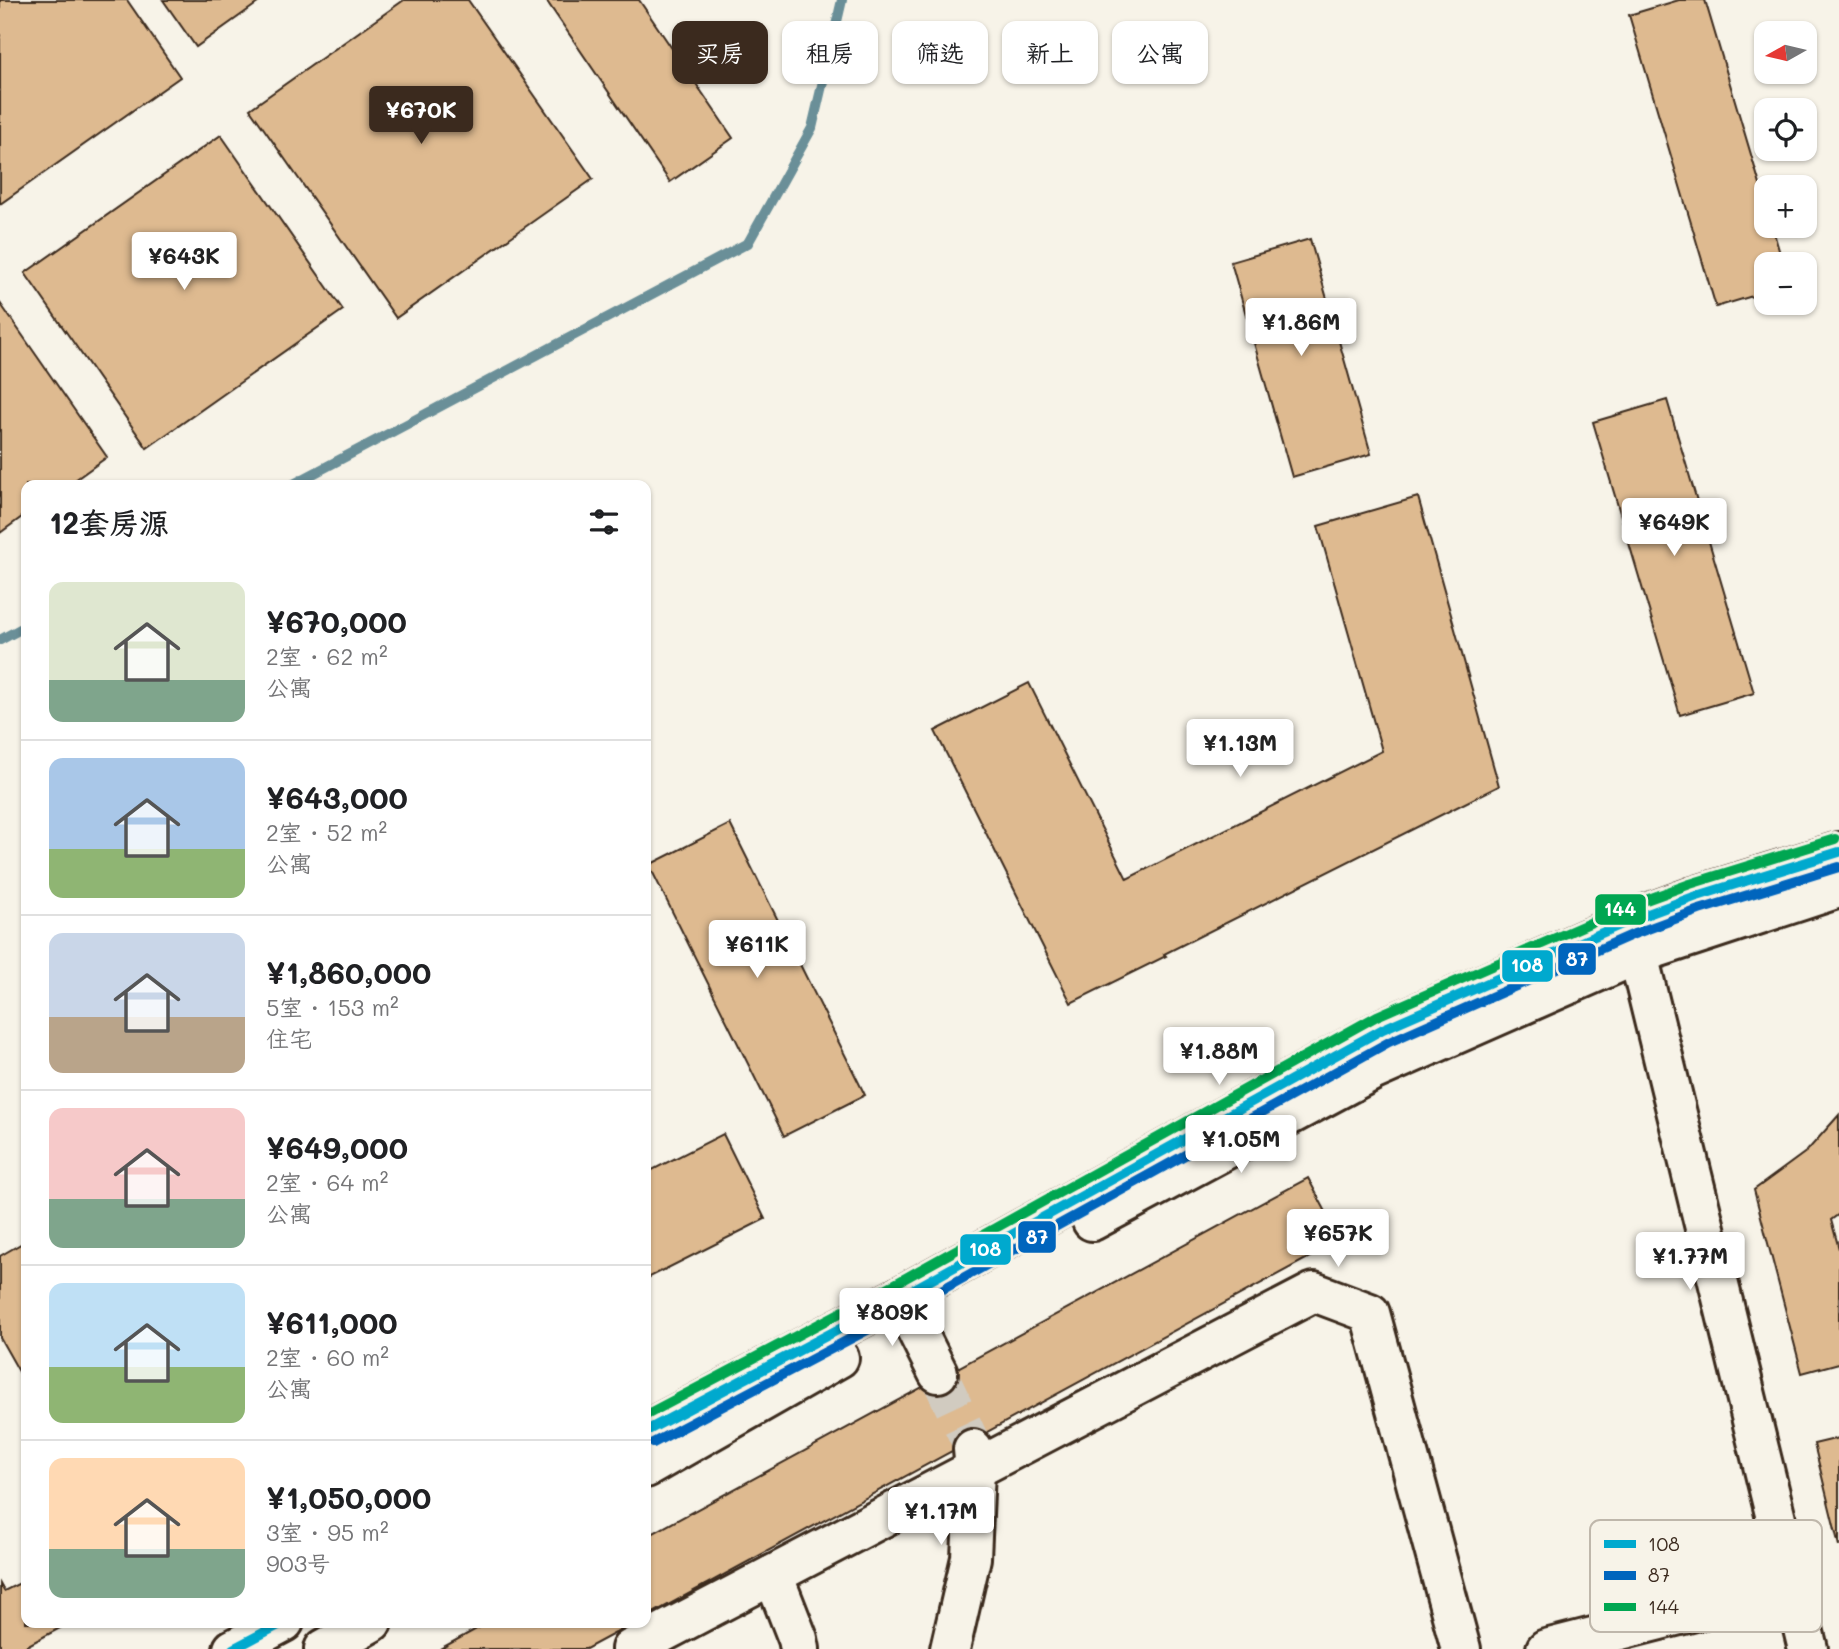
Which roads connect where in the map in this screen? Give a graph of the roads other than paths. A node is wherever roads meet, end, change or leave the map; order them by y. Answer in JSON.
{"nodes":[{"id":1,"x":1839,"y":852,"type":"edge"},
{"id":2,"x":1839,"y":888,"type":"edge"},
{"id":3,"x":1633,"y":938,"type":"junction"},
{"id":4,"x":905,"y":1308,"type":"junction"},
{"id":5,"x":938,"y":1373,"type":"tunnel mouth"},
{"id":6,"x":651,"y":1430,"type":"edge"},
{"id":7,"x":974,"y":1458,"type":"junction"},
{"id":8,"x":651,"y":1465,"type":"edge"},
{"id":9,"x":1777,"y":1520,"type":"edge"},
{"id":10,"x":773,"y":1575,"type":"junction"},
{"id":11,"x":273,"y":1628,"type":"edge"},
{"id":12,"x":361,"y":1628,"type":"edge"},
{"id":13,"x":1613,"y":1632,"type":"edge"},
{"id":14,"x":233,"y":1649,"type":"edge"},
{"id":15,"x":324,"y":1649,"type":"edge"},
{"id":16,"x":631,"y":1649,"type":"edge"},
{"id":17,"x":800,"y":1649,"type":"edge"},
{"id":18,"x":950,"y":1649,"type":"edge"},
{"id":19,"x":1461,"y":1649,"type":"edge"},
{"id":20,"x":1546,"y":1649,"type":"edge"}],
"edges":[{"from":1,"to":3,"type":"street"},
{"from":2,"to":3,"type":"street"},
{"from":3,"to":4,"type":"street"},
{"from":3,"to":9,"type":"street"},
{"from":4,"to":5,"type":"street"},
{"from":4,"to":6,"type":"street"},
{"from":4,"to":8,"type":"street"},
{"from":7,"to":10,"type":"street"},
{"from":7,"to":18,"type":"street"},
{"from":7,"to":19,"type":"street"},
{"from":10,"to":16,"type":"street"},
{"from":10,"to":17,"type":"street"},
{"from":11,"to":14,"type":"street"},
{"from":12,"to":15,"type":"street"},
{"from":13,"to":20,"type":"street"}]}
